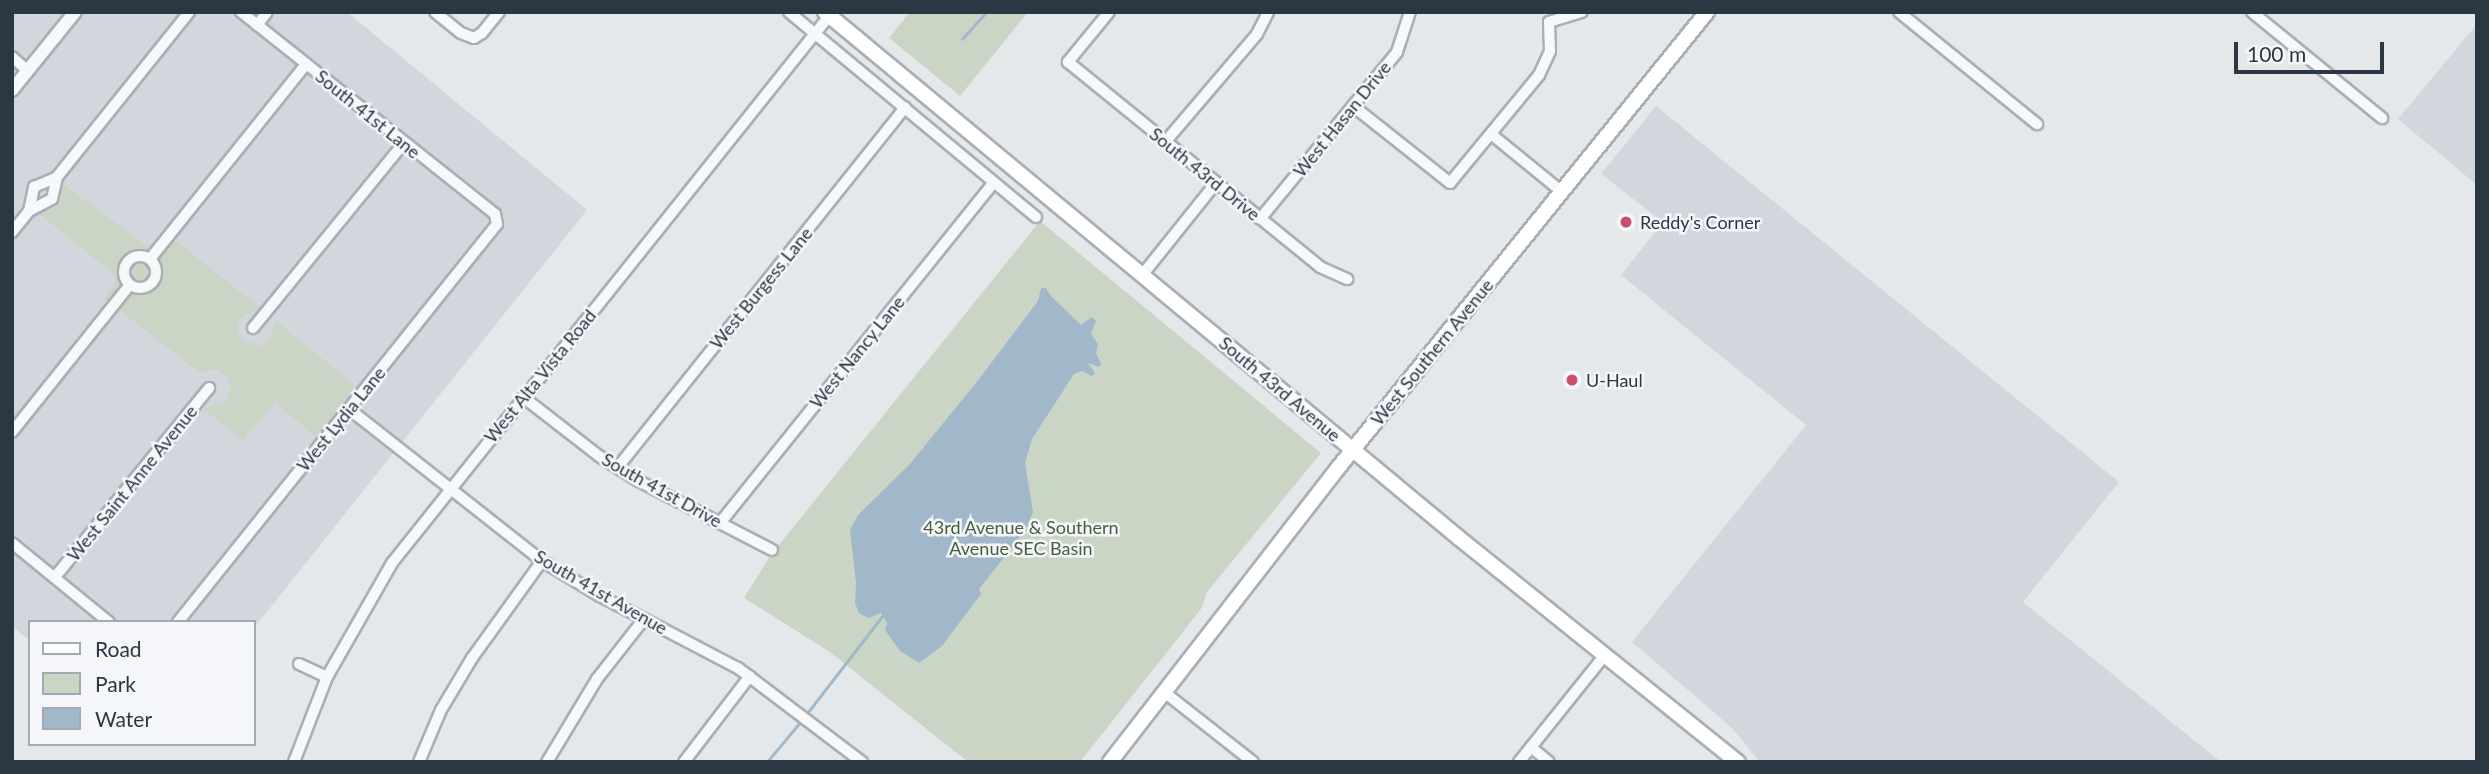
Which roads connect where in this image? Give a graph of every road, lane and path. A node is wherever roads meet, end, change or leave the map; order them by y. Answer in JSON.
{"nodes":[{"id":1,"x":75,"y":12,"type":"edge"},
{"id":2,"x":189,"y":12,"type":"edge"},
{"id":3,"x":241,"y":12,"type":"edge"},
{"id":4,"x":267,"y":12,"type":"edge"},
{"id":5,"x":435,"y":12,"type":"edge"},
{"id":6,"x":499,"y":12,"type":"edge"},
{"id":7,"x":789,"y":12,"type":"edge"},
{"id":8,"x":1109,"y":12,"type":"edge"},
{"id":9,"x":1268,"y":12,"type":"edge"},
{"id":10,"x":1410,"y":12,"type":"edge"},
{"id":11,"x":1582,"y":12,"type":"edge"},
{"id":12,"x":1707,"y":12,"type":"edge"},
{"id":13,"x":1899,"y":12,"type":"edge"},
{"id":14,"x":2252,"y":12,"type":"edge"},
{"id":15,"x":827,"y":14,"type":"edge"},
{"id":16,"x":1547,"y":17,"type":"edge"},
{"id":17,"x":257,"y":25,"type":"junction"},
{"id":18,"x":815,"y":34,"type":"junction"},
{"id":19,"x":12,"y":57,"type":"edge"},
{"id":20,"x":306,"y":64,"type":"junction"},
{"id":21,"x":28,"y":71,"type":"junction"},
{"id":22,"x":12,"y":90,"type":"edge"},
{"id":23,"x":1353,"y":106,"type":"junction"},
{"id":24,"x":905,"y":108,"type":"junction"},
{"id":25,"x":2382,"y":118,"type":"dead end"},
{"id":26,"x":2038,"y":124,"type":"dead end"},
{"id":27,"x":1491,"y":134,"type":"junction"},
{"id":28,"x":1166,"y":141,"type":"junction"},
{"id":29,"x":404,"y":143,"type":"junction"},
{"id":30,"x":57,"y":177,"type":"junction"},
{"id":31,"x":994,"y":182,"type":"junction"},
{"id":32,"x":1216,"y":183,"type":"junction"},
{"id":33,"x":1562,"y":192,"type":"junction"},
{"id":34,"x":29,"y":211,"type":"junction"},
{"id":35,"x":495,"y":214,"type":"joint"},
{"id":36,"x":1036,"y":217,"type":"dead end"},
{"id":37,"x":1260,"y":219,"type":"junction"},
{"id":38,"x":12,"y":232,"type":"edge"},
{"id":39,"x":150,"y":259,"type":"junction"},
{"id":40,"x":1143,"y":274,"type":"junction"},
{"id":41,"x":1347,"y":278,"type":"dead end"},
{"id":42,"x":129,"y":286,"type":"junction"},
{"id":43,"x":253,"y":328,"type":"dead end"},
{"id":44,"x":209,"y":388,"type":"dead end"},
{"id":45,"x":523,"y":397,"type":"junction"},
{"id":46,"x":349,"y":410,"type":"junction"},
{"id":47,"x":12,"y":432,"type":"edge"},
{"id":48,"x":1353,"y":450,"type":"junction"},
{"id":49,"x":618,"y":467,"type":"junction"},
{"id":50,"x":448,"y":490,"type":"junction"},
{"id":51,"x":720,"y":523,"type":"junction"},
{"id":52,"x":12,"y":543,"type":"edge"},
{"id":53,"x":772,"y":550,"type":"dead end"},
{"id":54,"x":542,"y":561,"type":"junction"},
{"id":55,"x":55,"y":577,"type":"junction"},
{"id":56,"x":644,"y":619,"type":"junction"},
{"id":57,"x":107,"y":620,"type":"edge"},
{"id":58,"x":180,"y":620,"type":"edge"},
{"id":59,"x":1605,"y":655,"type":"junction"},
{"id":60,"x":299,"y":664,"type":"dead end"},
{"id":61,"x":750,"y":676,"type":"junction"},
{"id":62,"x":327,"y":677,"type":"junction"},
{"id":63,"x":1164,"y":692,"type":"junction"},
{"id":64,"x":1531,"y":747,"type":"junction"},
{"id":65,"x":294,"y":762,"type":"edge"},
{"id":66,"x":419,"y":762,"type":"edge"},
{"id":67,"x":547,"y":762,"type":"edge"},
{"id":68,"x":684,"y":762,"type":"edge"},
{"id":69,"x":862,"y":762,"type":"edge"},
{"id":70,"x":1110,"y":762,"type":"edge"},
{"id":71,"x":1253,"y":762,"type":"edge"},
{"id":72,"x":1519,"y":762,"type":"edge"},
{"id":73,"x":1549,"y":762,"type":"edge"},
{"id":74,"x":1738,"y":762,"type":"edge"}],
"edges":[{"from":1,"to":21,"type":"street"},
{"from":2,"to":30,"type":"street"},
{"from":3,"to":17,"type":"street","name":"South 41st Lane"},
{"from":4,"to":17,"type":"street"},
{"from":5,"to":6,"type":"street"},
{"from":7,"to":18,"type":"street"},
{"from":8,"to":28,"type":"street","name":"South 43rd Drive"},
{"from":9,"to":28,"type":"street"},
{"from":10,"to":23,"type":"street","name":"West Hasan Drive"},
{"from":11,"to":16,"type":"street"},
{"from":12,"to":33,"type":"main road","name":"West Southern Avenue"},
{"from":13,"to":26,"type":"street"},
{"from":14,"to":25,"type":"street"},
{"from":15,"to":18,"type":"street","name":"West Alta Vista Road"},
{"from":15,"to":40,"type":"main road","name":"South 43rd Avenue"},
{"from":16,"to":27,"type":"street"},
{"from":17,"to":20,"type":"street","name":"South 41st Lane"},
{"from":18,"to":24,"type":"street"},
{"from":18,"to":45,"type":"street","name":"West Alta Vista Road"},
{"from":19,"to":21,"type":"street"},
{"from":20,"to":29,"type":"street","name":"South 41st Lane"},
{"from":20,"to":39,"type":"street"},
{"from":21,"to":22,"type":"street"},
{"from":23,"to":27,"type":"street"},
{"from":23,"to":37,"type":"street","name":"West Hasan Drive"},
{"from":24,"to":31,"type":"street"},
{"from":24,"to":49,"type":"street","name":"West Burgess Lane"},
{"from":27,"to":33,"type":"street"},
{"from":28,"to":32,"type":"street","name":"South 43rd Drive"},
{"from":29,"to":35,"type":"street","name":"South 41st Lane"},
{"from":29,"to":43,"type":"street"},
{"from":30,"to":34,"type":"street"},
{"from":30,"to":34,"type":"street"},
{"from":31,"to":36,"type":"street"},
{"from":31,"to":51,"type":"street","name":"West Nancy Lane"},
{"from":32,"to":37,"type":"street","name":"South 43rd Drive"},
{"from":32,"to":40,"type":"street"},
{"from":33,"to":48,"type":"main road","name":"West Southern Avenue"},
{"from":34,"to":38,"type":"street"},
{"from":35,"to":46,"type":"street","name":"West Lydia Lane"},
{"from":37,"to":41,"type":"street","name":"South 43rd Drive"},
{"from":39,"to":42,"type":"street"},
{"from":39,"to":42,"type":"street"},
{"from":40,"to":48,"type":"main road","name":"South 43rd Avenue"},
{"from":42,"to":47,"type":"street"},
{"from":44,"to":55,"type":"street","name":"West Saint Anne Avenue"},
{"from":45,"to":49,"type":"street","name":"South 41st Drive"},
{"from":45,"to":50,"type":"street","name":"West Alta Vista Road"},
{"from":46,"to":50,"type":"street","name":"South 41st Avenue"},
{"from":46,"to":58,"type":"street","name":"West Lydia Lane"},
{"from":48,"to":59,"type":"main road","name":"South 43rd Avenue"},
{"from":48,"to":63,"type":"main road","name":"West Southern Avenue"},
{"from":49,"to":51,"type":"street","name":"South 41st Drive"},
{"from":50,"to":54,"type":"street","name":"South 41st Avenue"},
{"from":50,"to":62,"type":"street","name":"West Alta Vista Road"},
{"from":51,"to":53,"type":"street","name":"South 41st Drive"},
{"from":52,"to":55,"type":"street"},
{"from":54,"to":56,"type":"street","name":"South 41st Avenue"},
{"from":54,"to":66,"type":"street"},
{"from":55,"to":57,"type":"street"},
{"from":56,"to":61,"type":"street","name":"South 41st Avenue"},
{"from":56,"to":67,"type":"street"},
{"from":59,"to":64,"type":"street"},
{"from":59,"to":74,"type":"main road","name":"South 43rd Avenue"},
{"from":60,"to":62,"type":"street"},
{"from":61,"to":68,"type":"street"},
{"from":61,"to":69,"type":"street","name":"South 41st Avenue"},
{"from":62,"to":65,"type":"street","name":"West Alta Vista Road"},
{"from":63,"to":70,"type":"main road","name":"West Southern Avenue"},
{"from":63,"to":71,"type":"street"},
{"from":64,"to":72,"type":"street"},
{"from":64,"to":73,"type":"street"}]}
